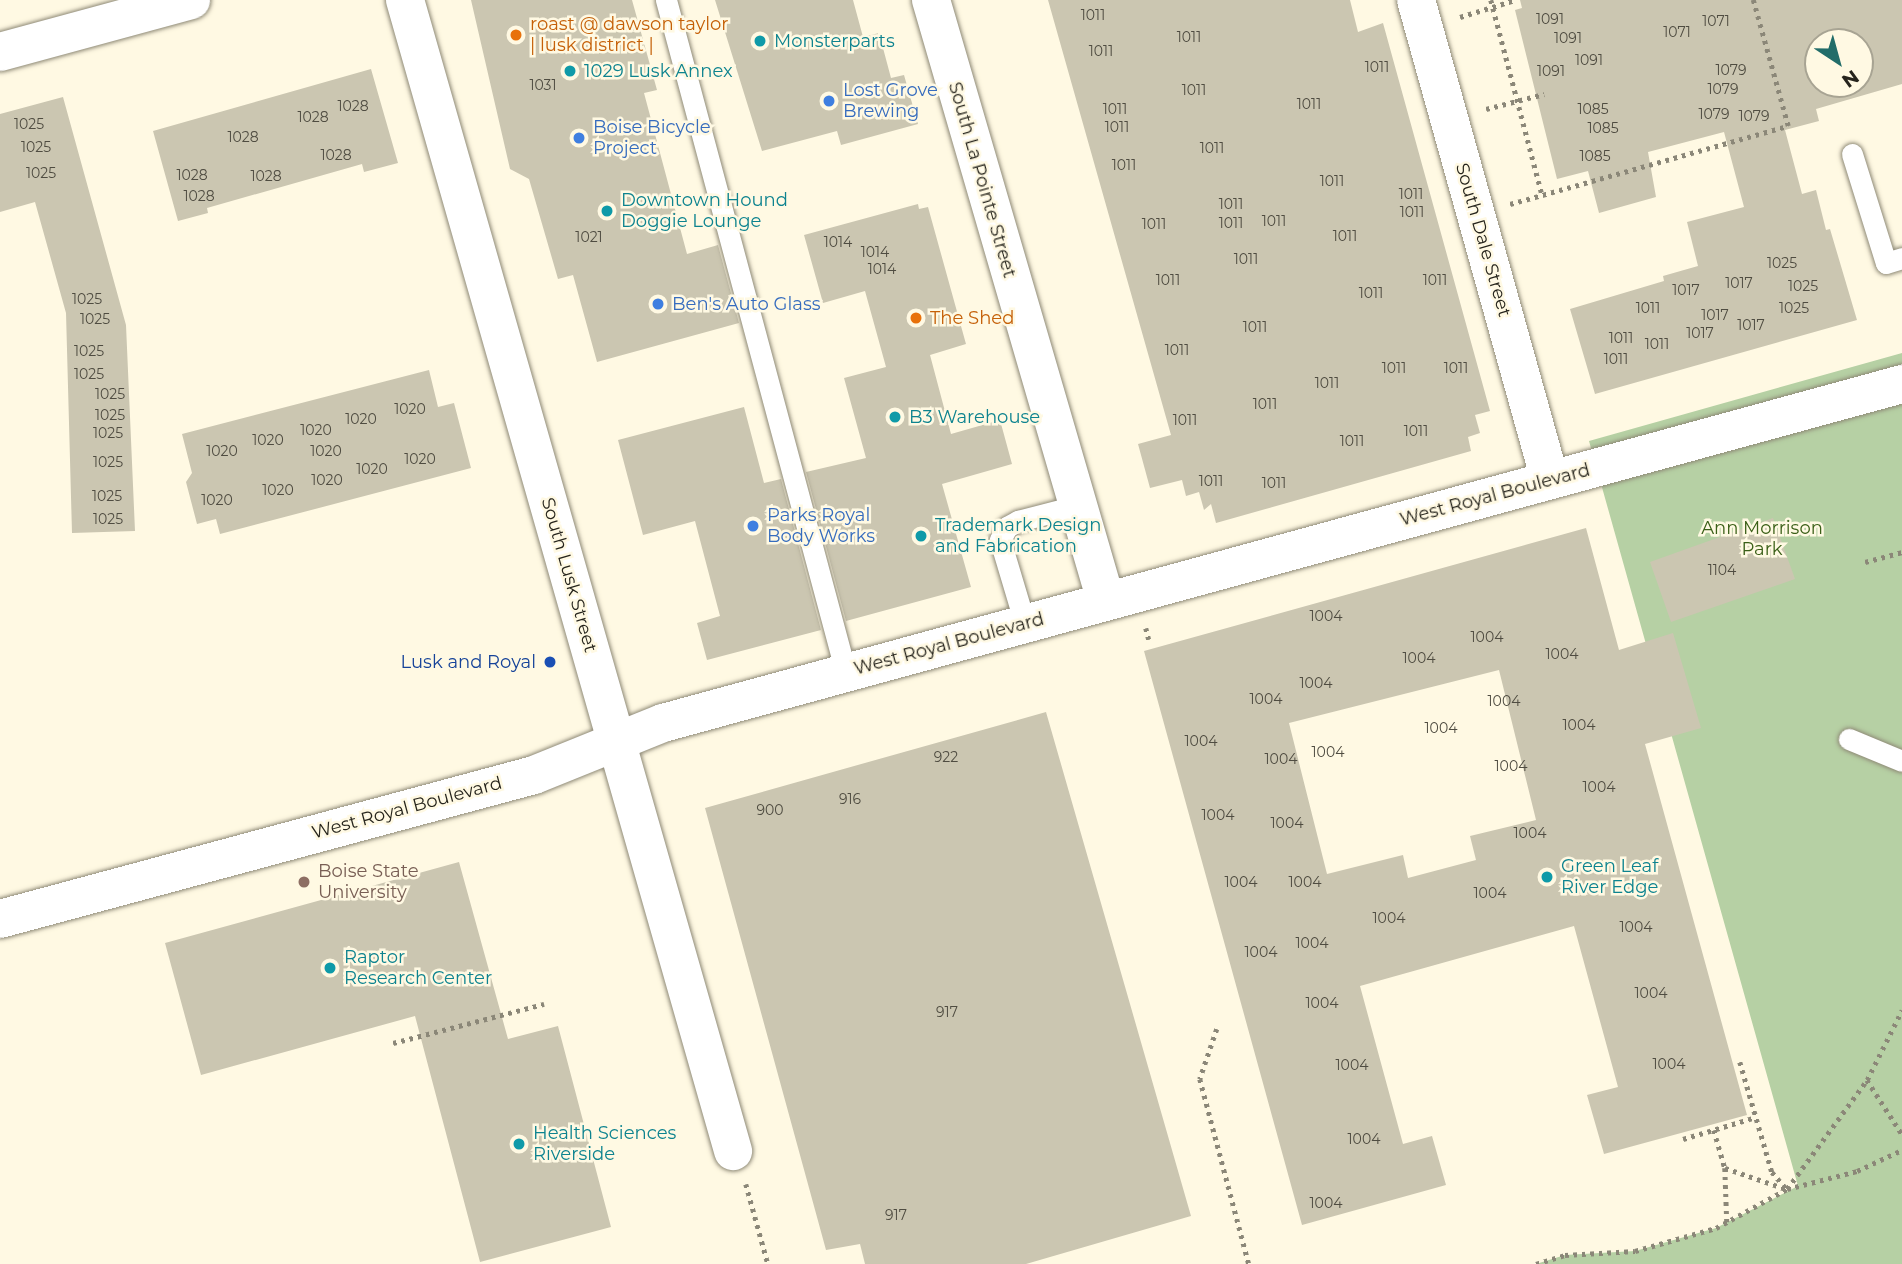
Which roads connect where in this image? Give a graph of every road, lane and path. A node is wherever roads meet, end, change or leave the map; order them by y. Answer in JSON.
{"nodes":[{"id":1,"x":191,"y":0,"type":"edge"},
{"id":2,"x":405,"y":0,"type":"edge"},
{"id":3,"x":666,"y":0,"type":"edge"},
{"id":4,"x":931,"y":0,"type":"edge"},
{"id":5,"x":1416,"y":0,"type":"edge"},
{"id":6,"x":1490,"y":0,"type":"edge"},
{"id":7,"x":1515,"y":0,"type":"edge"},
{"id":8,"x":1753,"y":0,"type":"edge"},
{"id":9,"x":1492,"y":7,"type":"junction"},
{"id":10,"x":1460,"y":17,"type":"dead end"},
{"id":11,"x":0,"y":52,"type":"edge"},
{"id":12,"x":1544,"y":94,"type":"dead end"},
{"id":13,"x":1517,"y":101,"type":"junction"},
{"id":14,"x":1485,"y":109,"type":"dead end"},
{"id":15,"x":1852,"y":154,"type":"dead end"},
{"id":16,"x":1542,"y":194,"type":"junction"},
{"id":17,"x":1509,"y":204,"type":"dead end"},
{"id":18,"x":1902,"y":258,"type":"edge"},
{"id":19,"x":1902,"y":384,"type":"edge"},
{"id":20,"x":1550,"y":480,"type":"junction"},
{"id":21,"x":1076,"y":506,"type":"junction"},
{"id":22,"x":1902,"y":552,"type":"edge"},
{"id":23,"x":1865,"y":562,"type":"dead end"},
{"id":24,"x":1106,"y":601,"type":"junction"},
{"id":25,"x":1025,"y":624,"type":"junction"},
{"id":26,"x":846,"y":673,"type":"junction"},
{"id":27,"x":1849,"y":739,"type":"dead end"},
{"id":28,"x":617,"y":744,"type":"junction"},
{"id":29,"x":1902,"y":761,"type":"edge"},
{"id":30,"x":0,"y":919,"type":"edge"},
{"id":31,"x":544,"y":1003,"type":"dead end"},
{"id":32,"x":1902,"y":1010,"type":"edge"},
{"id":33,"x":1217,"y":1029,"type":"dead end"},
{"id":34,"x":393,"y":1043,"type":"dead end"},
{"id":35,"x":1740,"y":1062,"type":"dead end"},
{"id":36,"x":1867,"y":1080,"type":"junction"},
{"id":37,"x":1756,"y":1117,"type":"junction"},
{"id":38,"x":1714,"y":1130,"type":"junction"},
{"id":39,"x":1902,"y":1134,"type":"edge"},
{"id":40,"x":1683,"y":1139,"type":"dead end"},
{"id":41,"x":1902,"y":1150,"type":"edge"},
{"id":42,"x":733,"y":1151,"type":"joint"},
{"id":43,"x":1725,"y":1168,"type":"junction"},
{"id":44,"x":1787,"y":1189,"type":"junction"},
{"id":45,"x":1727,"y":1222,"type":"junction"},
{"id":46,"x":768,"y":1264,"type":"edge"},
{"id":47,"x":1249,"y":1264,"type":"edge"},
{"id":48,"x":1535,"y":1264,"type":"edge"}],
"edges":[{"from":1,"to":11,"type":"street"},
{"from":2,"to":28,"type":"street","name":"South Lusk Street"},
{"from":3,"to":26,"type":"lane"},
{"from":4,"to":21,"type":"street","name":"South La Pointe Street"},
{"from":5,"to":20,"type":"street","name":"South Dale Street"},
{"from":6,"to":9,"type":"path"},
{"from":7,"to":9,"type":"path"},
{"from":8,"to":16,"type":"path"},
{"from":9,"to":10,"type":"path"},
{"from":9,"to":13,"type":"path"},
{"from":12,"to":13,"type":"path"},
{"from":13,"to":14,"type":"path"},
{"from":13,"to":16,"type":"path"},
{"from":15,"to":18,"type":"lane"},
{"from":16,"to":17,"type":"path"},
{"from":19,"to":20,"type":"street","name":"West Royal Boulevard"},
{"from":20,"to":24,"type":"street","name":"West Royal Boulevard"},
{"from":21,"to":24,"type":"street","name":"South La Pointe Street"},
{"from":21,"to":25,"type":"lane"},
{"from":22,"to":23,"type":"path"},
{"from":24,"to":25,"type":"street","name":"West Royal Boulevard"},
{"from":25,"to":26,"type":"street","name":"West Royal Boulevard"},
{"from":26,"to":28,"type":"street","name":"West Royal Boulevard"},
{"from":27,"to":29,"type":"lane"},
{"from":28,"to":30,"type":"street","name":"West Royal Boulevard"},
{"from":28,"to":42,"type":"street","name":"South Lusk Street"},
{"from":31,"to":34,"type":"path"},
{"from":32,"to":36,"type":"path"},
{"from":33,"to":47,"type":"path"},
{"from":35,"to":37,"type":"path"},
{"from":36,"to":39,"type":"path"},
{"from":36,"to":44,"type":"path"},
{"from":37,"to":38,"type":"path"},
{"from":37,"to":44,"type":"path"},
{"from":38,"to":40,"type":"path"},
{"from":38,"to":43,"type":"path"},
{"from":41,"to":44,"type":"path"},
{"from":42,"to":46,"type":"path"},
{"from":43,"to":44,"type":"path"},
{"from":43,"to":45,"type":"path"},
{"from":44,"to":45,"type":"path"},
{"from":45,"to":48,"type":"path"}]}
